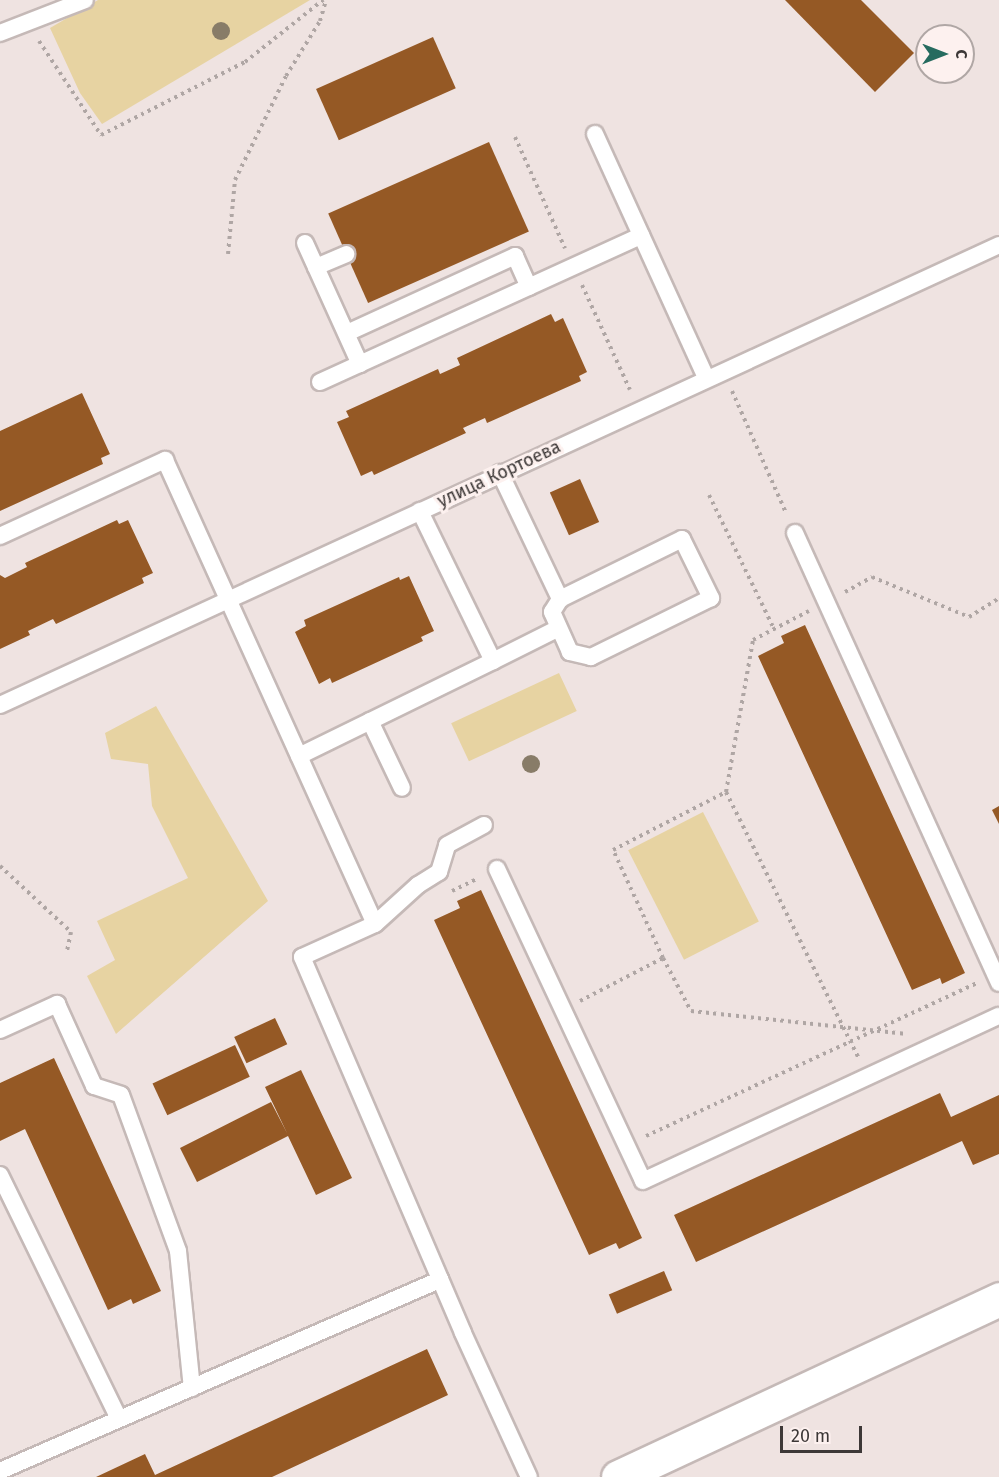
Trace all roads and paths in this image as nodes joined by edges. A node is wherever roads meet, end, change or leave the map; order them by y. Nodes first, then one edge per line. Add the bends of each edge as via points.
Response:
1 (85, 0) edge
2 (325, 0) edge
3 (28, 22) junction
4 (0, 33) edge
5 (595, 134) dead end
6 (641, 236) junction
7 (305, 243) dead end
8 (999, 245) edge
9 (228, 254) dead end
10 (346, 254) dead end
11 (316, 267) junction
12 (529, 287) junction
13 (346, 333) junction
14 (360, 364) junction
15 (723, 371) junction
16 (706, 378) junction
17 (320, 382) dead end
18 (500, 473) junction
19 (709, 495) dead end
20 (420, 511) junction
21 (795, 533) joint
22 (0, 536) edge
23 (999, 598) edge
24 (229, 599) junction
25 (560, 599) junction
26 (825, 602) junction
27 (557, 629) junction
28 (774, 629) junction
29 (493, 661) junction
30 (0, 705) edge
31 (370, 722) junction
32 (299, 756) junction
33 (402, 788) dead end
34 (726, 792) junction
35 (484, 825) dead end
36 (0, 866) edge
37 (497, 869) dead end
38 (375, 924) junction
39 (67, 951) dead end
40 (663, 958) junction
41 (997, 979) edge
42 (564, 1010) junction
43 (999, 1016) edge
44 (845, 1027) junction
45 (0, 1030) edge
46 (876, 1031) junction
47 (951, 1039) junction
48 (851, 1042) junction
49 (868, 1077) junction
50 (627, 1146) junction
51 (0, 1175) edge
52 (440, 1280) junction
53 (999, 1299) edge
54 (192, 1388) junction
55 (119, 1419) junction
56 (0, 1471) edge
57 (529, 1477) edge
58 (618, 1477) edge

1 - 3 lane
2 - 3 path via 244,62 101,135
2 - 9 path via 320,21 285,76 235,180
3 - 4 lane
5 - 6 lane
6 - 12 lane
6 - 16 lane
7 - 11 lane
8 - 15 lane, улица Кортоева
10 - 11 lane
11 - 13 lane
12 - 13 lane via 514,256
12 - 14 lane
13 - 14 lane
14 - 17 lane
15 - 16 lane, улица Кортоева
15 - 21 path
16 - 18 lane, улица Кортоева
18 - 20 lane, улица Кортоева
18 - 25 lane
19 - 28 path
20 - 24 lane, улица Кортоева
20 - 29 lane
21 - 26 lane
22 - 24 lane via 165,460
23 - 26 path via 969,617 872,577
24 - 30 lane, улица Кортоева
24 - 32 lane
25 - 27 lane via 552,612
25 - 27 lane via 682,539 711,598 591,657 570,652
26 - 28 path
26 - 41 lane
27 - 29 lane
28 - 34 path via 753,640
29 - 31 lane
31 - 32 lane
31 - 33 lane
32 - 38 lane
34 - 40 path via 613,850
34 - 44 path
35 - 38 lane via 447,845 439,872 418,885
36 - 39 path via 71,932
37 - 42 lane
38 - 52 lane via 302,957
40 - 42 path
40 - 44 path via 691,1011
41 - 46 path
42 - 50 lane
43 - 47 lane
44 - 46 path
44 - 48 path
45 - 54 lane via 57,1004 94,1086 121,1095 178,1251
46 - 47 path
46 - 48 path
47 - 49 lane
48 - 49 path
48 - 50 path
49 - 50 lane via 643,1181
51 - 55 lane
52 - 54 lane
52 - 57 lane
53 - 58 street
54 - 55 lane
55 - 56 lane

